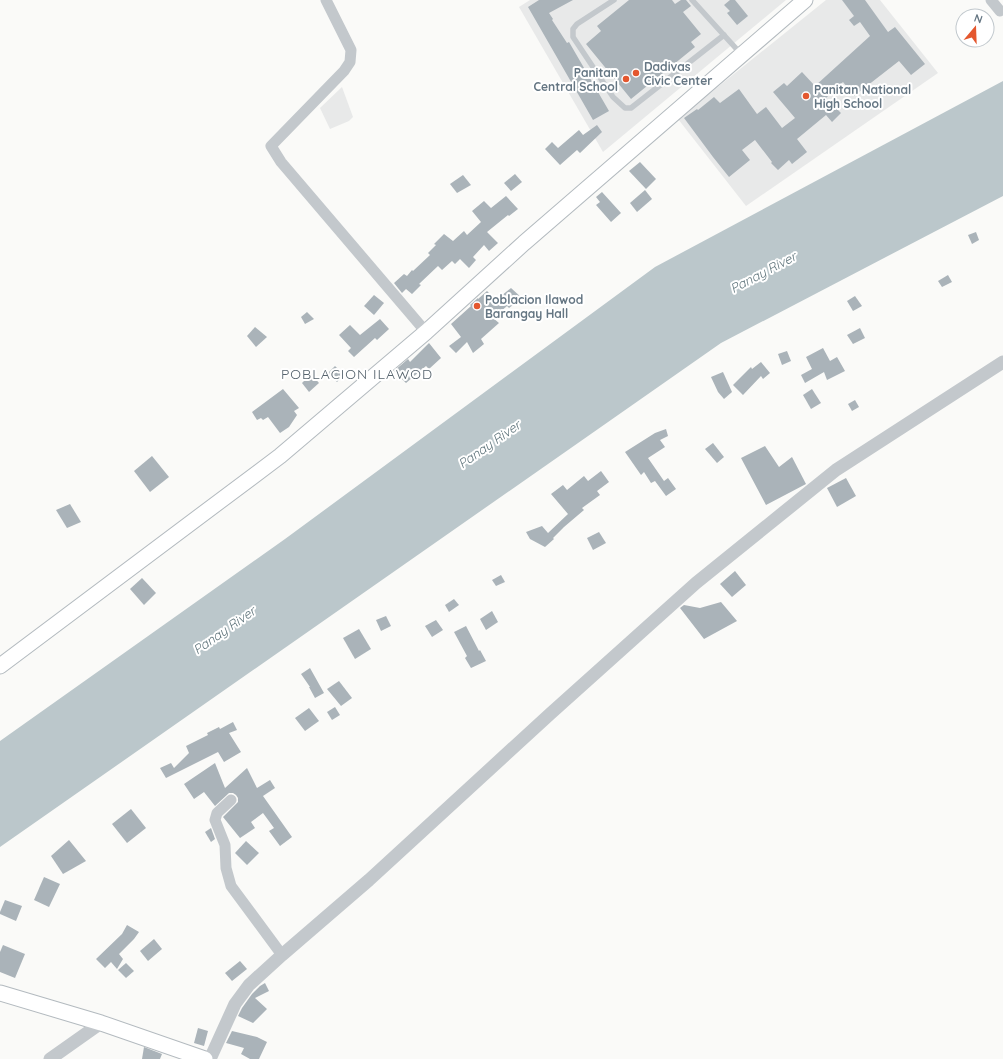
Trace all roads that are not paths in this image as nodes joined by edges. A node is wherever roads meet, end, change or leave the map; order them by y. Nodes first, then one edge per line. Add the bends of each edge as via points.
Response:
1 (326, 0) edge
2 (614, 0) edge
3 (692, 0) edge
4 (805, 0) edge
5 (991, 0) edge
6 (1000, 11) dead end
7 (724, 35) junction
8 (742, 55) junction
9 (426, 332) junction
10 (1003, 362) edge
11 (0, 666) edge
12 (231, 800) dead end
13 (282, 955) junction
14 (0, 993) edge
15 (101, 1023) junction
16 (50, 1059) edge
17 (205, 1059) edge
18 (210, 1059) edge

1 - 9 street via 351,50 350,62 271,146 281,162
2 - 7 lane via 577,24 573,37 613,97 625,108 631,108
3 - 7 lane
4 - 8 main road
5 - 6 street
7 - 8 lane
8 - 9 main road via 524,243
9 - 11 main road via 280,456
10 - 13 street via 836,470 696,583 369,880
12 - 13 street via 217,813 215,820 225,845 226,868 231,886
13 - 18 street via 249,985 235,1004
14 - 15 main road
15 - 16 street
15 - 17 main road

